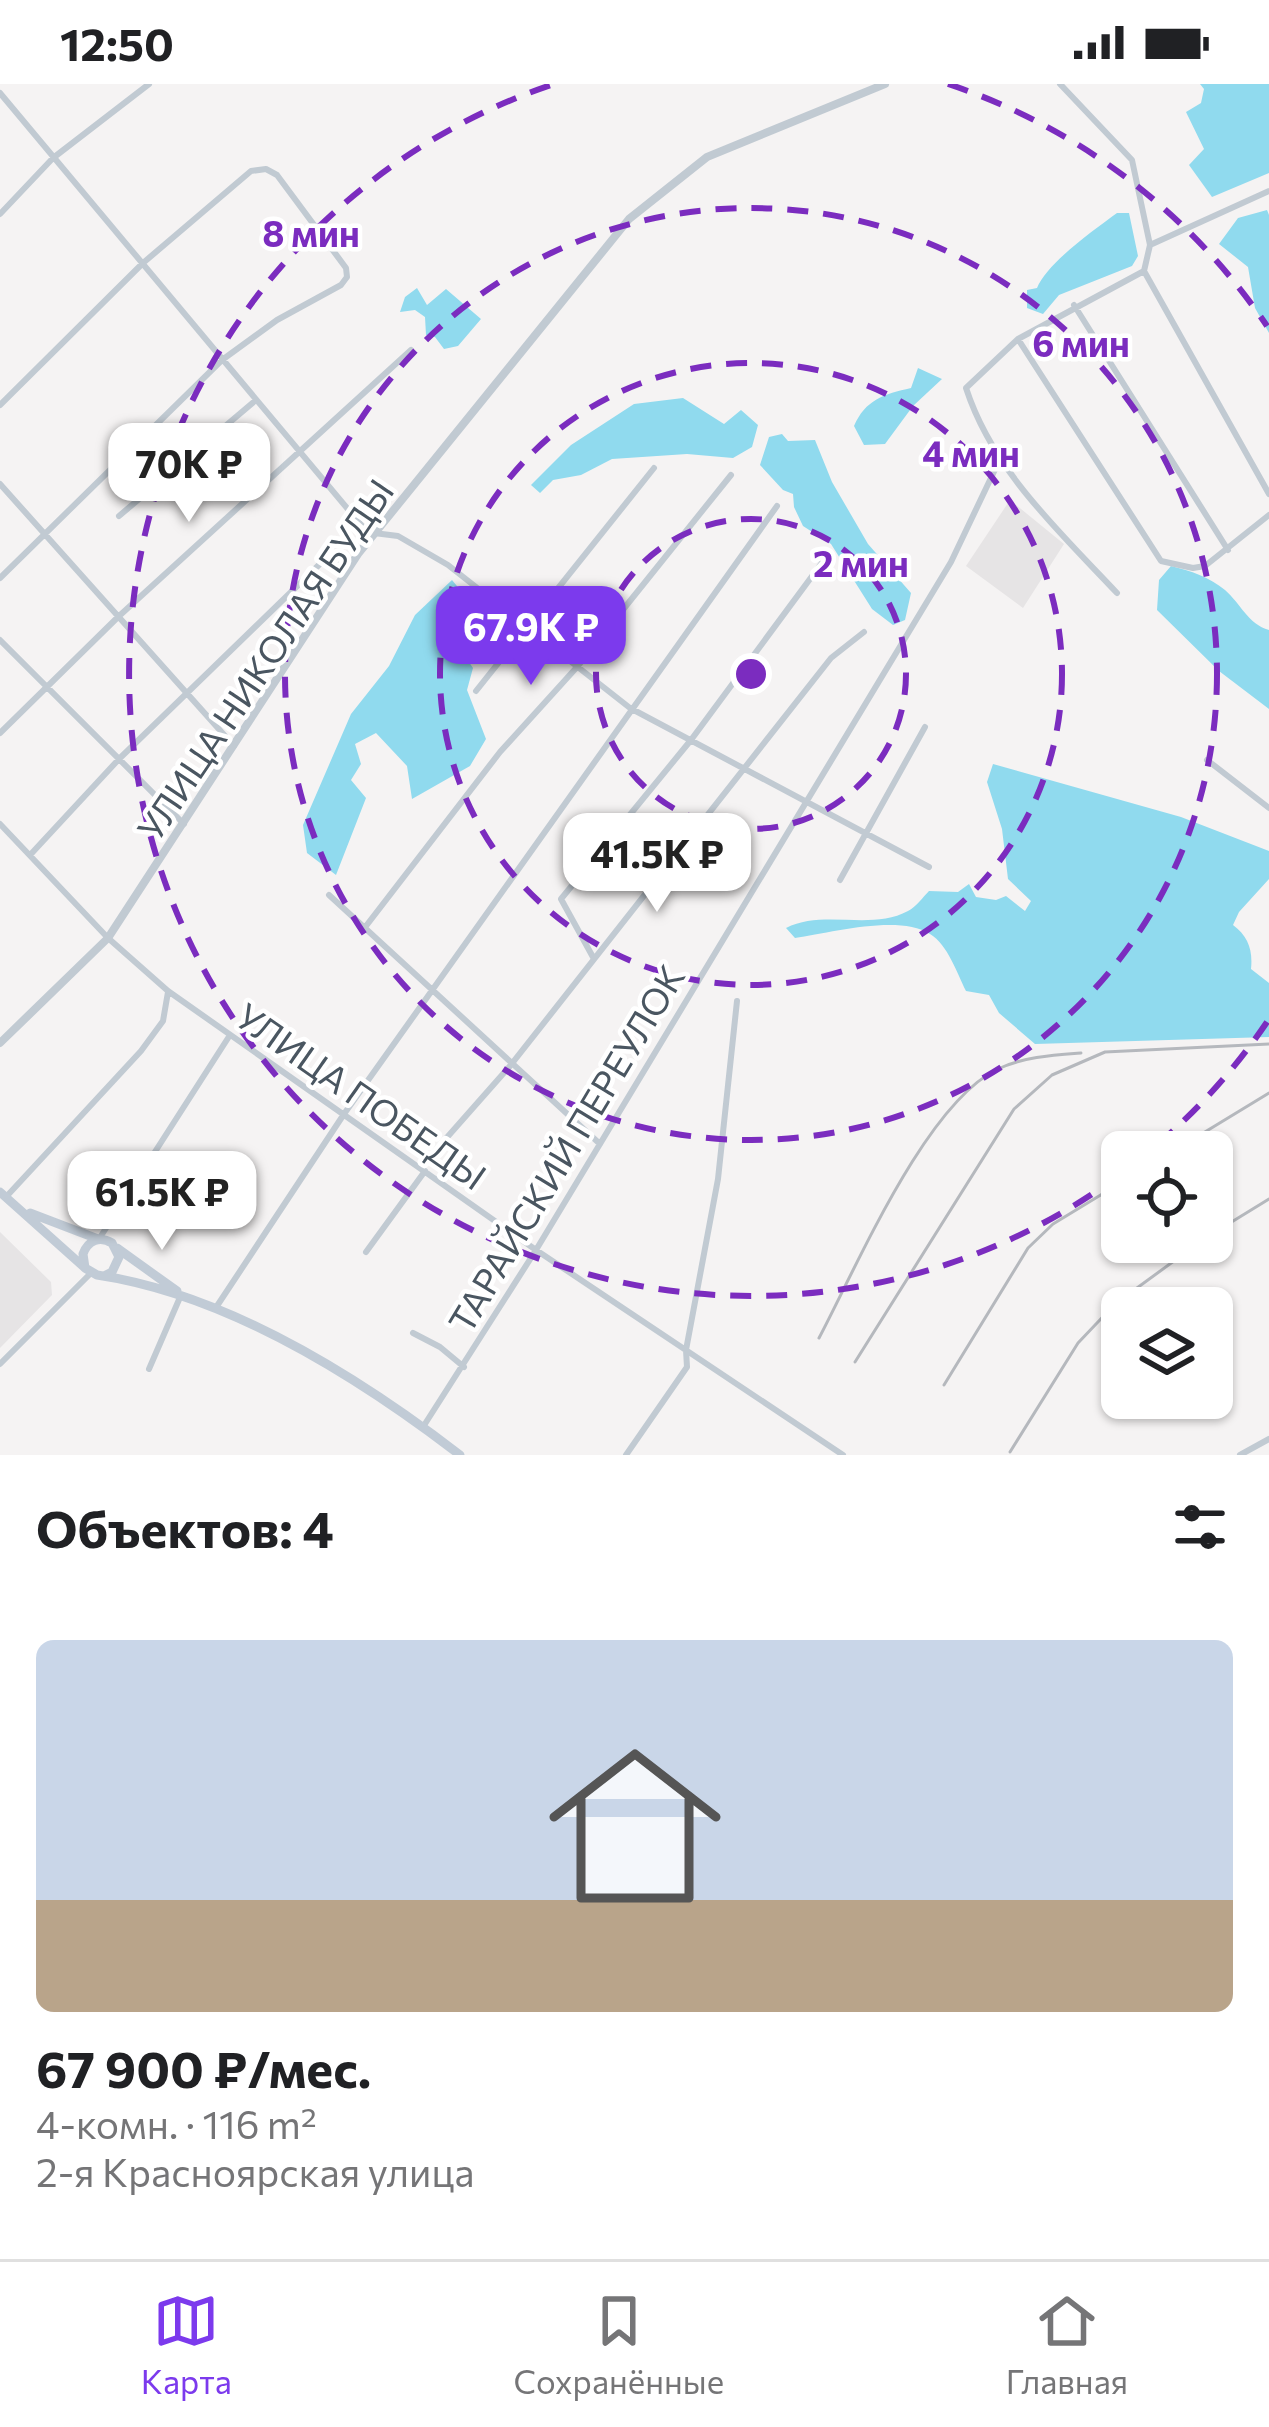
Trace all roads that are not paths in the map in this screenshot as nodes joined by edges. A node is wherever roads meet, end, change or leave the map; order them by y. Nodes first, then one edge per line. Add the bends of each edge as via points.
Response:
1 (149, 84) edge
2 (885, 84) edge
3 (1060, 84) edge
4 (0, 93) edge
5 (53, 158) junction
6 (1269, 191) edge
7 (0, 214) edge
8 (1150, 245) junction
9 (143, 263) junction
10 (1144, 271) junction
11 (1074, 305) junction
12 (1018, 339) junction
13 (411, 350) dead end
14 (222, 360) junction
15 (256, 400) junction
16 (0, 405) edge
17 (301, 453) junction
18 (1000, 459) junction
19 (654, 468) dead end
20 (730, 475) dead end
21 (0, 484) edge
22 (1269, 494) edge
23 (777, 506) dead end
24 (1269, 515) edge
25 (119, 516) dead end
26 (374, 533) junction
27 (44, 534) junction
28 (1228, 550) junction
29 (824, 560) dead end
30 (346, 572) junction
31 (0, 578) edge
32 (1118, 593) dead end
33 (118, 617) junction
34 (528, 626) junction
35 (864, 632) dead end
36 (0, 640) edge
37 (577, 667) junction
38 (47, 687) junction
39 (476, 691) dead end
40 (187, 695) junction
41 (630, 708) junction
42 (926, 727) dead end
43 (0, 733) edge
44 (691, 740) junction
45 (234, 746) junction
46 (119, 759) junction
47 (1207, 760) dead end
48 (747, 770) junction
49 (806, 802) junction
50 (1269, 808) edge
51 (0, 824) edge
52 (184, 824) junction
53 (865, 833) junction
54 (31, 854) junction
55 (929, 867) dead end
56 (840, 880) dead end
57 (329, 895) dead end
58 (366, 926) junction
59 (108, 938) junction
60 (594, 959) junction
61 (431, 990) junction
62 (168, 991) junction
63 (737, 1001) dead end
64 (230, 1035) junction
65 (0, 1043) edge
66 (510, 1066) junction
67 (344, 1114) junction
68 (600, 1144) junction
69 (422, 1169) junction
70 (3, 1195) edge
71 (100, 1239) junction
72 (117, 1248) junction
73 (536, 1250) junction
74 (366, 1252) dead end
75 (88, 1270) junction
76 (104, 1276) junction
77 (182, 1294) junction
78 (214, 1309) junction
79 (413, 1333) dead end
80 (686, 1350) junction
81 (0, 1364) edge
82 (464, 1367) junction
83 (149, 1369) dead end
84 (423, 1427) junction
85 (1269, 1438) edge
86 (460, 1455) edge
87 (626, 1455) edge
88 (843, 1455) edge
89 (1240, 1455) edge

1 - 5 street
2 - 26 street, УЛИЦА НИКОЛАЯ БУДЫ via 706,157 660,190
3 - 8 street via 1132,160
4 - 5 street
5 - 7 street
5 - 9 street
6 - 8 street
8 - 10 street
9 - 14 street
9 - 14 street via 244,176 266,169 277,175 347,277
9 - 16 street
10 - 11 street
10 - 22 street
11 - 12 street
11 - 28 street
12 - 18 street via 966,388
12 - 28 street via 1161,561 1199,567
13 - 17 street
14 - 15 street
14 - 27 street
15 - 17 street
15 - 25 street
17 - 26 street
17 - 33 street
18 - 32 street
18 - 49 street, ТАРАЙСКИЙ ПЕРЕУЛОК via 951,562
19 - 34 street
20 - 37 street
21 - 27 street
23 - 41 street
24 - 28 street
26 - 30 street, УЛИЦА НИКОЛАЯ БУДЫ
26 - 34 street via 398,536 448,566
27 - 31 street
27 - 33 street
29 - 44 street
30 - 40 street via 324,560
30 - 45 street, УЛИЦА НИКОЛАЯ БУДЫ
33 - 38 street
33 - 40 street
34 - 37 street
34 - 39 street
35 - 48 street via 831,658
36 - 38 street
37 - 41 street
37 - 58 street via 500,752
38 - 43 street
38 - 46 street
40 - 45 street
40 - 46 street
41 - 44 street
41 - 61 street
42 - 53 street
44 - 48 street
44 - 60 street via 561,899
45 - 52 street, УЛИЦА НИКОЛАЯ БУДЫ
46 - 52 street
46 - 54 street
47 - 50 street
48 - 49 street
48 - 60 street
49 - 53 street
49 - 68 street, ТАРАЙСКИЙ ПЕРЕУЛОК
51 - 54 street, УЛИЦА ПОБЕДЫ
52 - 59 street, УЛИЦА НИКОЛАЯ БУДЫ
53 - 55 street
53 - 56 street
54 - 59 street, УЛИЦА ПОБЕДЫ
57 - 58 street
58 - 61 street
59 - 62 street, УЛИЦА ПОБЕДЫ
59 - 65 street, УЛИЦА НИКОЛАЯ БУДЫ
60 - 66 street
61 - 66 street
61 - 67 street
62 - 64 street, УЛИЦА ПОБЕДЫ
62 - 70 street via 163,1021 141,1052
63 - 80 street via 718,1179
64 - 67 street, УЛИЦА ПОБЕДЫ
64 - 71 street
66 - 68 street
66 - 69 street
67 - 69 street, УЛИЦА ПОБЕДЫ
67 - 78 street
68 - 73 street, ТАРАЙСКИЙ ПЕРЕУЛОК
69 - 73 street, УЛИЦА ПОБЕДЫ
69 - 74 street
70 - 71 main road
70 - 75 main road
71 - 72 main road
71 - 75 main road via 86,1248
72 - 76 main road via 118,1265
72 - 77 main road
73 - 80 street, УЛИЦА ПОБЕДЫ
73 - 82 street, ТАРАЙСКИЙ ПЕРЕУЛОК
75 - 76 main road
75 - 81 street
76 - 77 main road
77 - 78 main road
77 - 83 street
78 - 84 main road via 329,1367
79 - 82 street
80 - 87 street via 684,1374
80 - 88 street, УЛИЦА ПОБЕДЫ
82 - 84 street, ТАРАЙСКИЙ ПЕРЕУЛОК
84 - 86 main road
85 - 89 street

